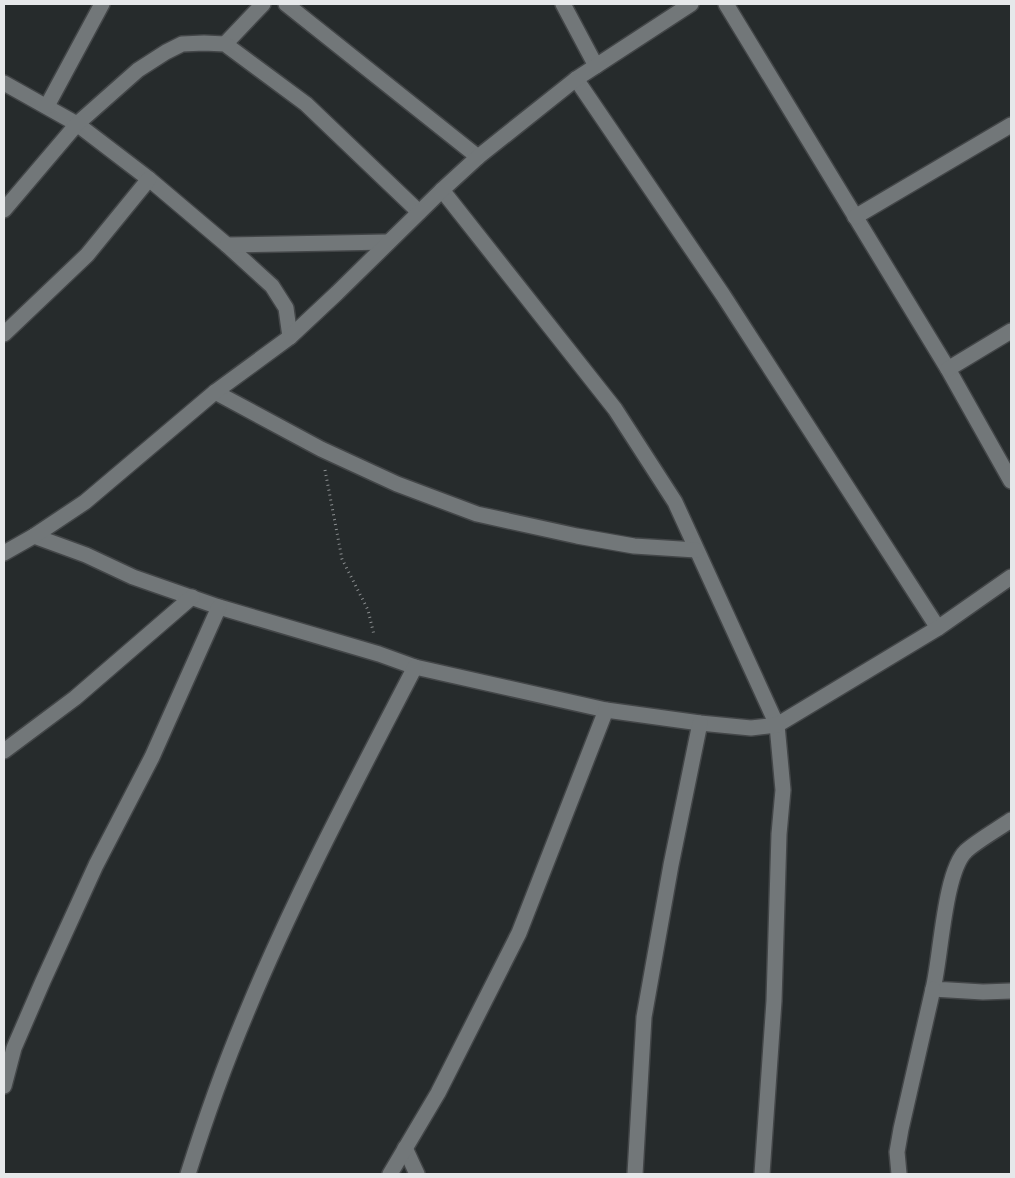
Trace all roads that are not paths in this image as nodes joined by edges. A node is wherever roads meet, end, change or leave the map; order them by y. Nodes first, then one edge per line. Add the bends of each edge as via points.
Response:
1 (102, 4) edge
2 (263, 4) edge
3 (286, 4) edge
4 (563, 4) edge
5 (691, 4) edge
6 (726, 4) edge
7 (225, 44) junction
8 (596, 66) junction
9 (576, 79) junction
10 (4, 83) edge
11 (47, 106) junction
12 (77, 124) junction
13 (1011, 125) edge
14 (478, 157) junction
15 (149, 179) junction
16 (442, 190) junction
17 (4, 210) edge
18 (419, 212) junction
19 (855, 217) junction
20 (388, 242) junction
21 (227, 245) junction
22 (1011, 332) edge
23 (4, 334) edge
24 (290, 337) junction
25 (948, 369) junction
26 (216, 392) junction
27 (1011, 480) edge
28 (34, 536) junction
29 (696, 550) junction
30 (4, 552) edge
31 (1011, 577) edge
32 (192, 597) junction
33 (219, 607) junction
34 (938, 628) junction
35 (416, 667) junction
36 (606, 710) junction
37 (700, 723) junction
38 (777, 725) junction
39 (4, 751) edge
40 (1011, 820) edge
41 (933, 989) junction
42 (1011, 991) edge
43 (4, 1086) edge
44 (405, 1148) junction
45 (188, 1174) edge
46 (390, 1174) edge
47 (417, 1174) edge
48 (635, 1174) edge
49 (762, 1174) edge
50 (899, 1174) edge

1 - 11 street
2 - 7 street
3 - 14 street
4 - 8 street
5 - 8 street
6 - 19 street
7 - 12 street via 182,44 166,52 138,70
7 - 18 street via 306,104
8 - 9 street
9 - 14 street
9 - 34 street via 723,295
10 - 11 street
11 - 12 street
12 - 15 street
12 - 17 street
13 - 19 street
14 - 16 street
15 - 21 street
15 - 23 street via 87,254
16 - 18 street
16 - 29 street via 615,409 675,502
18 - 20 street
19 - 25 street
20 - 21 street
20 - 24 street
21 - 24 street via 272,286 286,308
22 - 25 street
24 - 26 street
25 - 27 street
26 - 28 street via 85,502
26 - 29 street via 320,449 397,484 477,514 634,546
28 - 30 street
28 - 32 street
29 - 38 street
31 - 34 street
32 - 33 street
32 - 39 street via 75,698
33 - 35 street
33 - 43 street via 152,758 96,865 56,954 14,1048
34 - 38 street
35 - 36 street
35 - 45 street via 310,873 246,1014
36 - 37 street
36 - 44 street via 520,933 438,1093
37 - 38 street via 751,728
37 - 48 street via 644,1016
38 - 49 street via 783,790 774,1001
40 - 41 street via 966,852 955,870 940,936
41 - 42 street
41 - 50 street via 901,1129 897,1152
44 - 46 street
44 - 47 street

